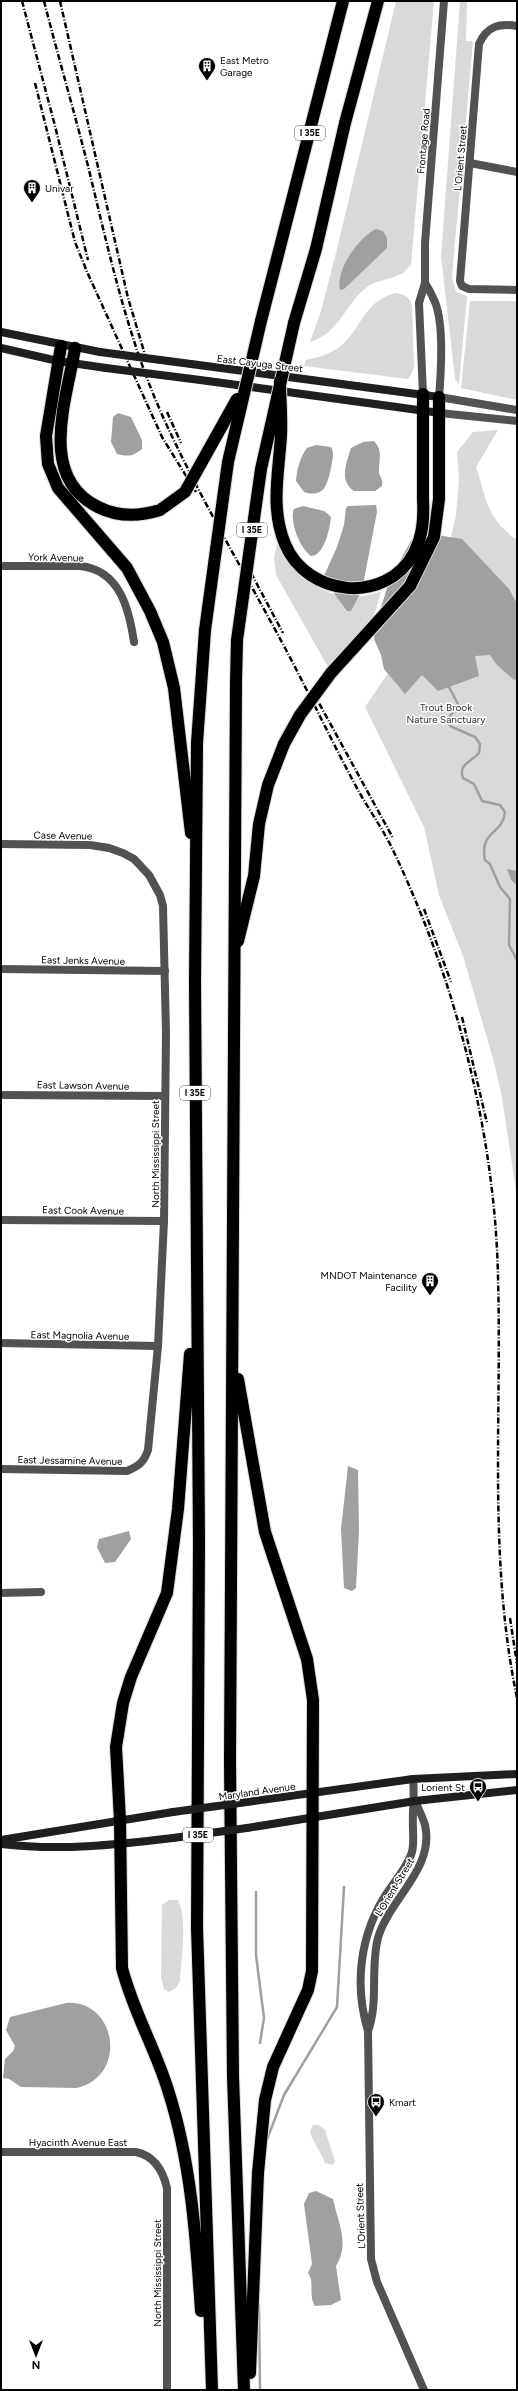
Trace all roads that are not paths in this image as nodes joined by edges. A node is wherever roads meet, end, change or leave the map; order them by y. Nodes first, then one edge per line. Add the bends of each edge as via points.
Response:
1 (344, 1) edge
2 (378, 1) edge
3 (444, 1) edge
4 (517, 26) edge
5 (470, 164) junction
6 (517, 172) edge
7 (425, 282) junction
8 (517, 290) edge
9 (1, 332) edge
10 (61, 346) junction
11 (1, 348) edge
12 (75, 348) junction
13 (58, 361) junction
14 (73, 363) junction
15 (247, 380) junction
16 (280, 381) junction
17 (422, 394) junction
18 (439, 398) junction
19 (517, 410) edge
20 (422, 411) junction
21 (440, 413) junction
22 (517, 421) edge
23 (1, 566) edge
24 (134, 642) dead end
25 (1, 844) edge
26 (123, 853) joint
27 (197, 890) junction
28 (234, 960) junction
29 (1, 969) edge
30 (165, 971) junction
31 (1, 1094) edge
32 (165, 1096) junction
33 (1, 1220) edge
34 (164, 1221) junction
35 (197, 1280) junction
36 (232, 1336) junction
37 (1, 1343) edge
38 (158, 1346) junction
39 (137, 1467) joint
40 (1, 1469) edge
41 (41, 1592) dead end
42 (1, 1593) edge
43 (517, 1774) edge
44 (413, 1780) junction
45 (517, 1790) edge
46 (312, 1793) junction
47 (415, 1801) junction
48 (313, 1818) junction
49 (120, 1820) junction
50 (1, 1840) edge
51 (1, 1844) edge
52 (120, 1845) junction
53 (368, 2030) junction
54 (1, 2152) edge
55 (153, 2159) joint
56 (167, 2390) edge
57 (211, 2390) edge
58 (245, 2390) edge
59 (424, 2390) edge

1 - 15 highway, I 35E, bridge
2 - 16 highway, I 35E, bridge
3 - 7 street, Frontage Road via 425,244
4 - 5 street, L'Orient Street via 500,24 486,32 478,49
5 - 6 street
5 - 8 street, L'Orient Street via 460,277 462,286 473,290
7 - 17 street, Frontage Road via 419,303
7 - 18 street, Frontage Road via 436,303 441,369
9 - 10 main road, East Cayuga Street
10 - 12 main road, East Cayuga Street
10 - 13 highway
11 - 13 main road
12 - 14 highway
12 - 17 main road, East Cayuga Street, bridge
13 - 14 main road
13 - 27 highway via 46,436 48,464 58,488 126,568 150,611 163,642 174,688
14 - 15 highway, bridge via 59,442 61,461 68,479 86,500 102,509 134,516 160,510 185,492
14 - 20 main road, bridge
15 - 27 highway, I 35E, bridge via 228,462 205,630 197,743
16 - 20 highway, bridge via 281,435 276,490 277,511 285,544 306,573 337,587 356,589 387,580 404,566 417,547 424,521
16 - 28 highway, I 35E, bridge via 254,508 237,640
17 - 18 main road, East Cayuga Street
17 - 20 highway
18 - 19 street, East Cayuga Street
18 - 21 highway
20 - 21 main road
21 - 22 street
21 - 28 highway, bridge via 439,499 434,537 410,586 331,673 300,715 284,744 268,785 259,824 254,876
23 - 24 street, York Avenue via 80,566 93,567 102,572 119,590 130,615
25 - 26 street, Case Avenue via 90,845
26 - 30 street, North Mississippi Street via 142,866 160,895 164,917
27 - 35 highway, I 35E
28 - 36 highway, I 35E
29 - 30 street, East Jenks Avenue
30 - 32 street, North Mississippi Street
31 - 32 street, East Lawson Avenue
32 - 34 street, North Mississippi Street
33 - 34 street, East Cook Avenue
34 - 38 street, North Mississippi Street
35 - 49 highway via 183,1463 167,1593 131,1677 119,1725 116,1748
35 - 57 highway, I 35E via 197,1928
36 - 46 highway via 243,1416 265,1532 311,1679
36 - 58 highway, I 35E via 232,1989
37 - 38 street, East Magnolia Avenue
38 - 39 street, North Mississippi Street via 148,1450 144,1460
39 - 40 street, East Jessamine Avenue via 127,1471
41 - 42 street
43 - 44 main road, Maryland Avenue
44 - 46 main road, Maryland Avenue
44 - 47 street, L'Orient Street
45 - 47 main road
46 - 48 highway
46 - 49 main road, Maryland Avenue, bridge
47 - 48 main road
47 - 53 street, L'Orient Street via 412,1851 374,1915 366,1936 362,1956 364,2016
47 - 53 street, L'Orient Street via 425,1825 424,1852 411,1880 384,1921 378,1938 374,1974 374,2015
48 - 52 main road, bridge
48 - 58 highway via 312,1971 308,1990 273,2067 265,2100 258,2173 251,2364
49 - 50 main road, Maryland Avenue
49 - 52 highway
51 - 52 main road via 33,1848
52 - 57 highway via 122,1968 135,2008 168,2088 184,2150 190,2191 205,2367
53 - 59 street, L'Orient Street via 371,2259 377,2282
54 - 55 street, Hyacinth Avenue East via 136,2152
55 - 56 street, North Mississippi Street via 164,2176 167,2188

